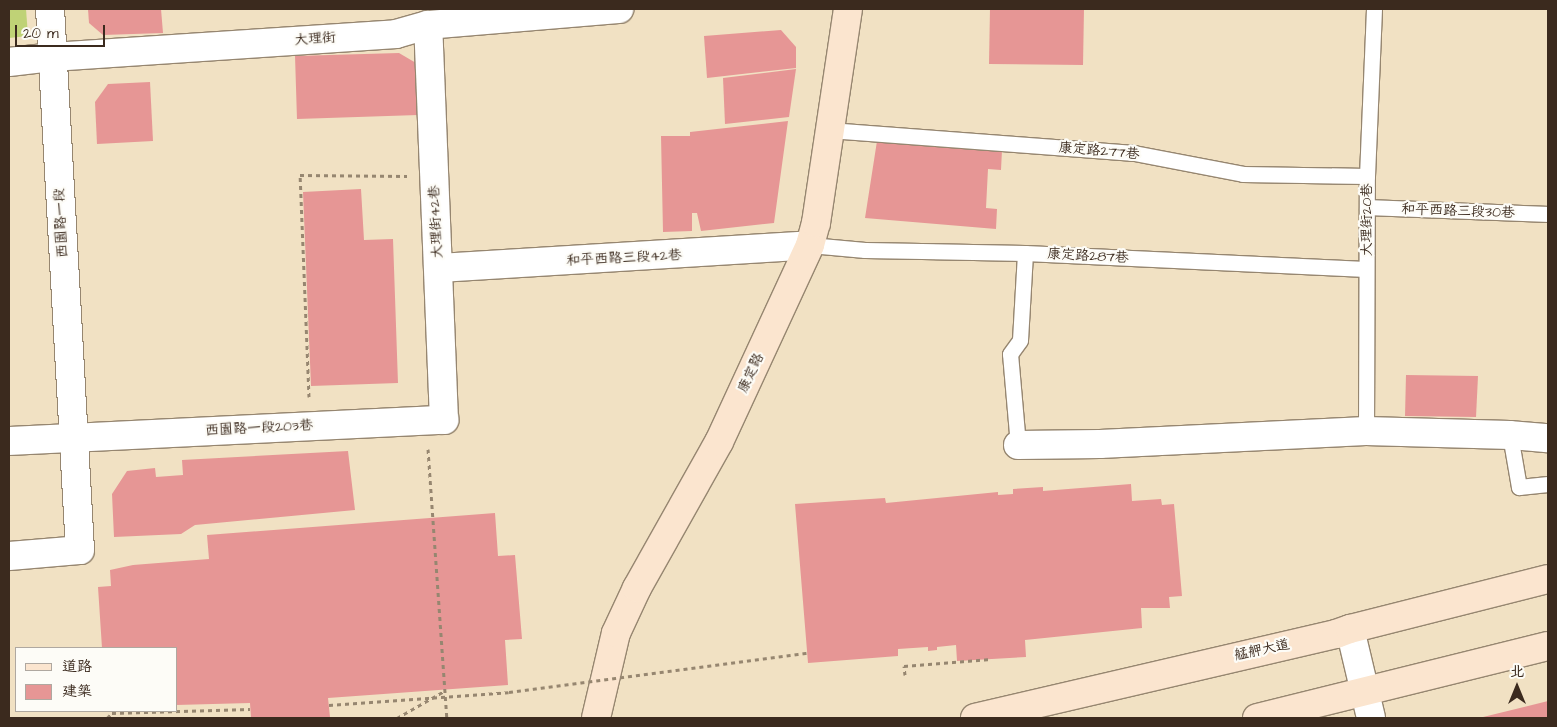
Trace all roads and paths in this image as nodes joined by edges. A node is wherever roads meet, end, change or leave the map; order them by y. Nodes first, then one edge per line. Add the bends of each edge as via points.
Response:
1 (50, 9) edge
2 (619, 9) edge
3 (848, 9) edge
4 (1374, 9) edge
5 (428, 25) junction
6 (52, 57) junction
7 (9, 62) edge
8 (829, 130) junction
9 (379, 176) dead end
10 (1367, 176) junction
11 (1367, 208) junction
12 (1548, 214) edge
13 (810, 245) junction
14 (1025, 253) junction
15 (438, 268) junction
16 (1366, 269) junction
17 (435, 420) junction
18 (310, 425) junction
19 (1366, 431) junction
20 (1510, 435) junction
21 (73, 438) junction
22 (1548, 438) edge
23 (9, 441) edge
24 (1018, 445) joint
25 (1548, 484) edge
26 (9, 556) edge
27 (1548, 579) edge
28 (1350, 628) junction
29 (1548, 646) edge
30 (807, 653) dead end
31 (991, 659) dead end
32 (905, 675) dead end
33 (446, 690) junction
34 (1365, 690) junction
35 (329, 705) dead end
36 (250, 709) dead end
37 (178, 711) edge
38 (146, 712) edge
39 (107, 718) edge
40 (397, 718) edge
41 (447, 718) edge
42 (596, 718) edge
43 (975, 718) edge
44 (1257, 718) edge
45 (1372, 718) edge

1 - 6 street, 西園路一段
2 - 5 street, 大理街 via 468,16
3 - 8 main road, 康定路
4 - 10 lane, 大理街20巷
5 - 6 street, 大理街 via 396,34
5 - 15 street, 大理街42巷
6 - 7 street, 大理街
6 - 21 street, 西園路一段
8 - 10 lane, 康定路277巷 via 1134,153 1242,174
8 - 13 main road, 康定路
9 - 18 path via 300,175
10 - 11 lane, 大理街20巷
11 - 12 lane, 和平西路三段30巷
11 - 16 lane, 大理街20巷
13 - 14 lane, 康定路287巷 via 865,250
13 - 15 street, 和平西路三段42巷
13 - 42 main road, 康定路 via 719,442 637,588 616,633
14 - 16 lane, 康定路287巷
14 - 24 lane via 1020,340 1010,354
15 - 17 street, 大理街42巷
16 - 19 lane, 大理街20巷
17 - 18 street, 西園路一段203巷
17 - 33 path
18 - 21 street, 西園路一段203巷
19 - 20 street
19 - 24 street
20 - 22 street
20 - 25 lane via 1518,486
21 - 23 street, 西園路一段203巷
21 - 26 street, 西園路一段 via 80,550
27 - 28 main road, 艋舺大道
28 - 34 street
28 - 43 main road, 艋舺大道 via 1336,634
29 - 34 main road
30 - 35 path, bridge via 509,692
31 - 32 path via 904,666
33 - 40 path
33 - 41 path
34 - 44 main road
34 - 45 street
36 - 37 path
38 - 39 path via 112,713

